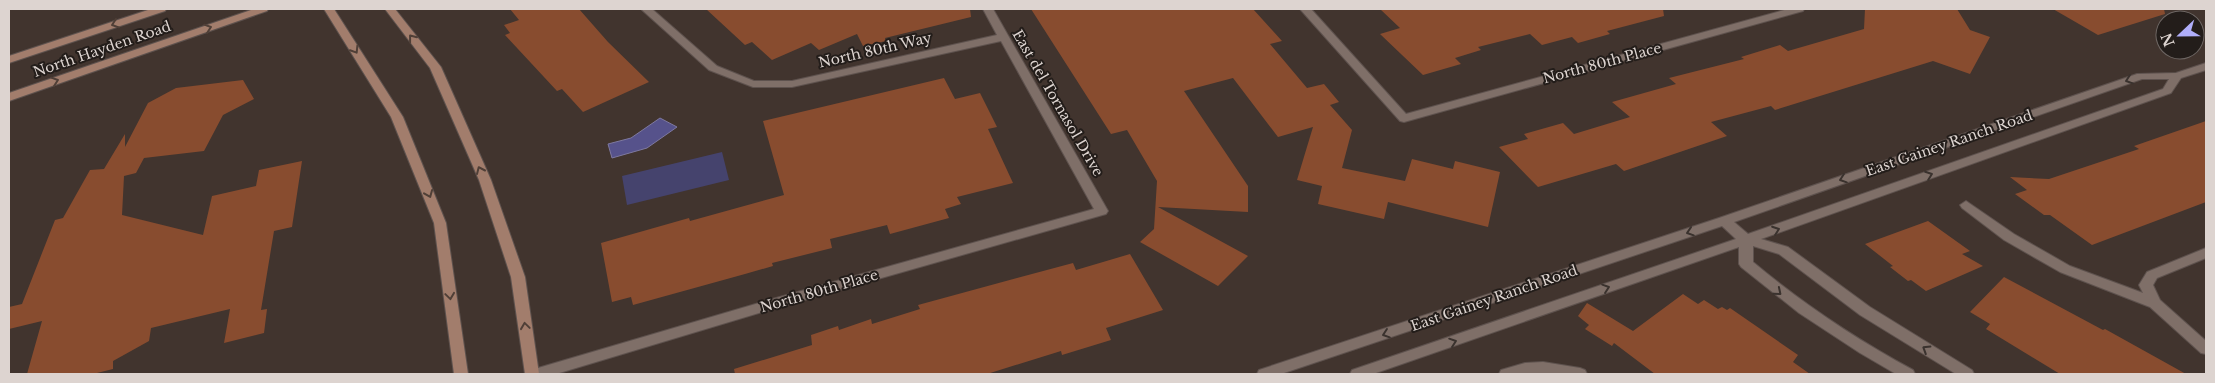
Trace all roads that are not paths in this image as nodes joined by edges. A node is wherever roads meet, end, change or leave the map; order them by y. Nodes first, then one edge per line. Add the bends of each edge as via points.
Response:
1 (161, 9) edge
2 (263, 9) edge
3 (329, 9) edge
4 (390, 9) edge
5 (646, 9) edge
6 (988, 9) edge
7 (1306, 9) edge
8 (1799, 9) edge
9 (1003, 36) junction
10 (9, 60) edge
11 (2206, 66) edge
12 (2177, 76) junction
13 (9, 97) edge
14 (1966, 205) dead end
15 (1102, 211) joint
16 (1724, 221) junction
17 (1746, 240) junction
18 (2206, 254) edge
19 (2156, 303) junction
20 (2206, 349) edge
21 (461, 374) edge
22 (532, 374) edge
23 (538, 374) edge
24 (1264, 374) edge
25 (1357, 374) edge
26 (1506, 374) edge
27 (1580, 374) edge
28 (1908, 374) edge
29 (1967, 374) edge

1 -> 10 main road, North Hayden Road
13 -> 2 main road, North Hayden Road
3 -> 21 main road via 397,116 440,223
22 -> 4 main road via 518,277 485,180 435,67
5 - 9 street, North 80th Way via 713,68 753,84 792,84
6 - 9 street, East del Tornasol Drive
7 - 8 street, North 80th Place via 1404,118
9 - 15 street, East del Tornasol Drive
11 - 12 street, East Gainey Ranch Road
12 -> 16 street, East Gainey Ranch Road via 2141,76
17 -> 12 street, East Gainey Ranch Road via 2167,91
14 - 19 street via 2009,237 2065,269
15 - 23 street, North 80th Place
16 - 17 street
16 -> 24 street, East Gainey Ranch Road
25 -> 17 street, East Gainey Ranch Road
17 -> 28 street via 1746,264 1786,298 1842,336
29 -> 17 street via 1865,311 1783,250
18 - 19 street via 2152,275 2146,285
19 - 20 street
26 - 27 street via 1530,367 1557,367

